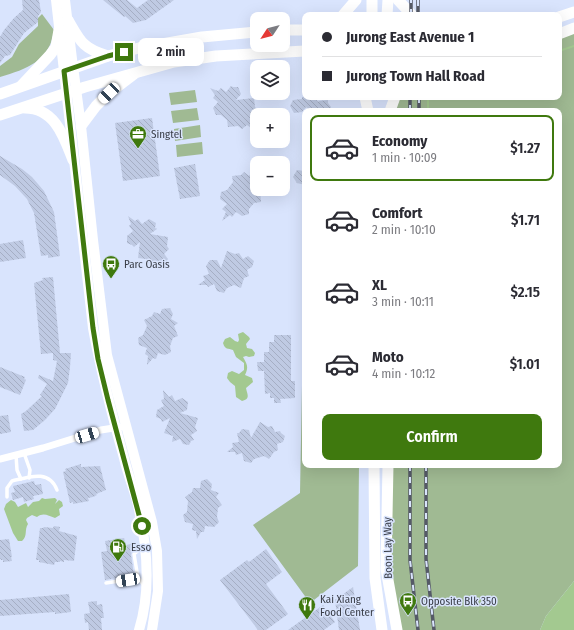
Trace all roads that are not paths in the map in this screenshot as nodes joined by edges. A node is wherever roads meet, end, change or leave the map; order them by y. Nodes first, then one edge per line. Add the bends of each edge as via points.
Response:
1 (56, 0) edge
2 (65, 0) edge
3 (356, 0) edge
4 (372, 0) edge
5 (388, 0) edge
6 (398, 0) edge
7 (346, 12) edge
8 (372, 12) edge
9 (387, 12) edge
10 (409, 12) edge
11 (574, 12) edge
12 (562, 16) edge
13 (68, 20) junction
14 (574, 28) edge
15 (59, 30) junction
16 (290, 30) edge
17 (302, 30) edge
18 (250, 33) edge
19 (562, 33) edge
20 (302, 50) edge
21 (108, 56) junction
22 (69, 70) junction
23 (138, 72) junction
24 (19, 88) junction
25 (72, 91) junction
26 (0, 94) edge
27 (21, 108) junction
28 (0, 115) edge
29 (81, 126) junction
30 (73, 160) junction
31 (86, 265) junction
32 (96, 265) junction
33 (120, 424) junction
34 (24, 453) junction
35 (16, 455) junction
36 (0, 459) edge
37 (374, 468) edge
38 (388, 468) edge
39 (29, 478) junction
40 (20, 479) junction
41 (57, 490) dead end
42 (7, 497) dead end
43 (145, 546) junction
44 (138, 578) junction
45 (106, 583) dead end
46 (147, 590) junction
47 (139, 630) edge
48 (152, 630) edge
49 (382, 630) edge
50 (397, 630) edge

1 - 15 street
2 - 13 street
3 - 7 main road
4 - 8 main road
5 - 9 main road
6 - 10 main road
11 - 12 main road
13 - 21 main road via 83,44 97,53
13 - 22 street
14 - 19 main road
15 - 22 street
15 - 24 main road via 56,47
16 - 17 main road
18 - 21 main road via 202,37
20 - 23 main road via 204,58 174,62
21 - 22 main road
22 - 24 main road
22 - 25 street
23 - 25 main road
23 - 29 main road via 109,93
24 - 26 main road
25 - 27 main road
25 - 29 street
25 - 30 street
27 - 28 main road
27 - 30 main road via 34,108 52,120 64,138
29 - 32 street
30 - 31 street
31 - 32 lane
31 - 33 street via 98,359
32 - 33 street via 107,355
33 - 34 street
33 - 43 street
33 - 48 street via 152,522 157,551 158,591
34 - 35 street
34 - 39 lane via 29,466
35 - 36 street
35 - 40 lane
37 - 49 main road, Boon Lay Way via 375,578
38 - 50 main road, Boon Lay Way via 386,569
39 - 40 lane
39 - 41 lane via 39,476 50,479
40 - 42 lane via 10,483
43 - 44 lane via 134,554
43 - 46 street
44 - 45 lane
44 - 46 lane
46 - 47 street

